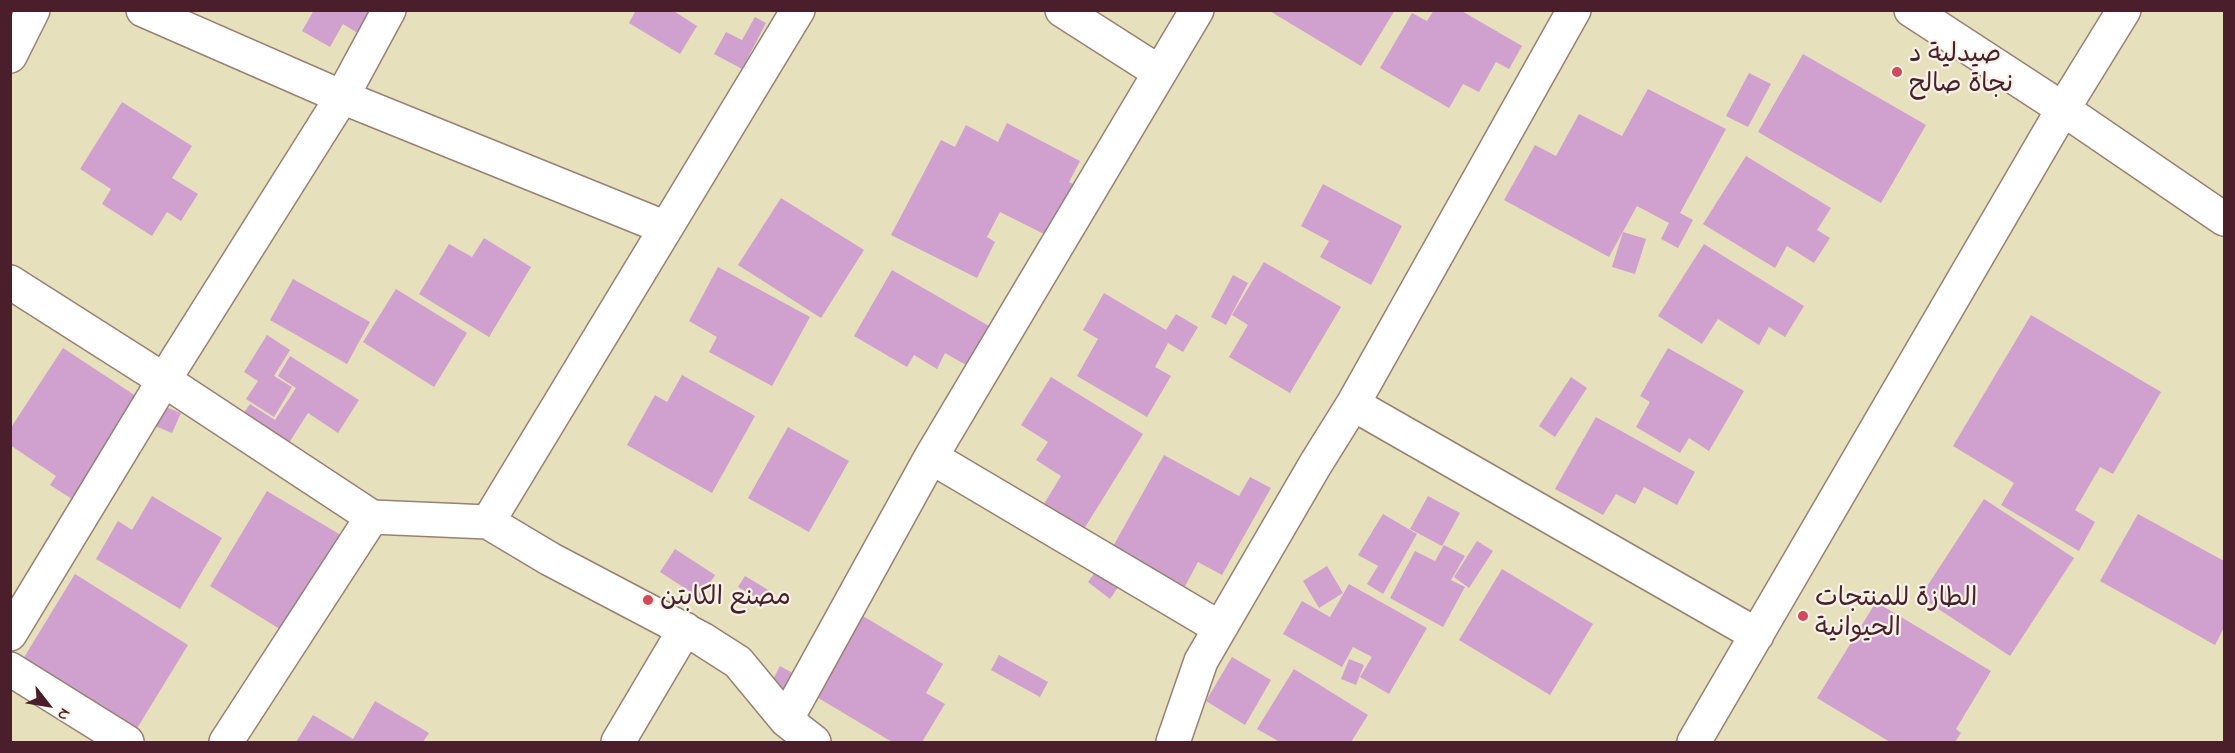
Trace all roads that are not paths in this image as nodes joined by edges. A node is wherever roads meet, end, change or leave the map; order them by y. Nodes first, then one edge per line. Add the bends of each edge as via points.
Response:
1 (33, 10) edge
2 (143, 10) edge
3 (389, 10) edge
4 (798, 10) edge
5 (1062, 10) edge
6 (1197, 10) edge
7 (1574, 10) edge
8 (1911, 10) edge
9 (2124, 10) edge
10 (10, 56) edge
11 (1159, 72) junction
12 (342, 97) junction
13 (2063, 110) junction
14 (2224, 219) edge
15 (666, 228) junction
16 (10, 282) edge
17 (164, 380) junction
18 (1353, 404) junction
19 (931, 458) junction
20 (372, 517) junction
21 (488, 522) junction
22 (1220, 628) junction
23 (685, 629) junction
24 (10, 634) edge
25 (1757, 635) junction
26 (10, 669) edge
27 (786, 720) junction
28 (127, 742) edge
29 (226, 742) edge
30 (618, 742) edge
31 (814, 742) edge
32 (1173, 742) edge
33 (1694, 742) edge

1 - 10 street
2 - 12 street
3 - 12 street
4 - 15 street
5 - 11 street
6 - 11 street
7 - 18 street
8 - 13 street
9 - 13 street
11 - 19 street
12 - 15 street
12 - 17 street
13 - 14 street
13 - 25 street
15 - 21 street
16 - 17 street
17 - 20 street
17 - 24 street
18 - 22 street
18 - 25 street
19 - 22 street
19 - 27 street
20 - 21 street
20 - 29 street
21 - 23 street
22 - 32 street via 1201,662
23 - 27 street via 738,663
23 - 30 street
25 - 33 street
26 - 28 street
27 - 31 street

